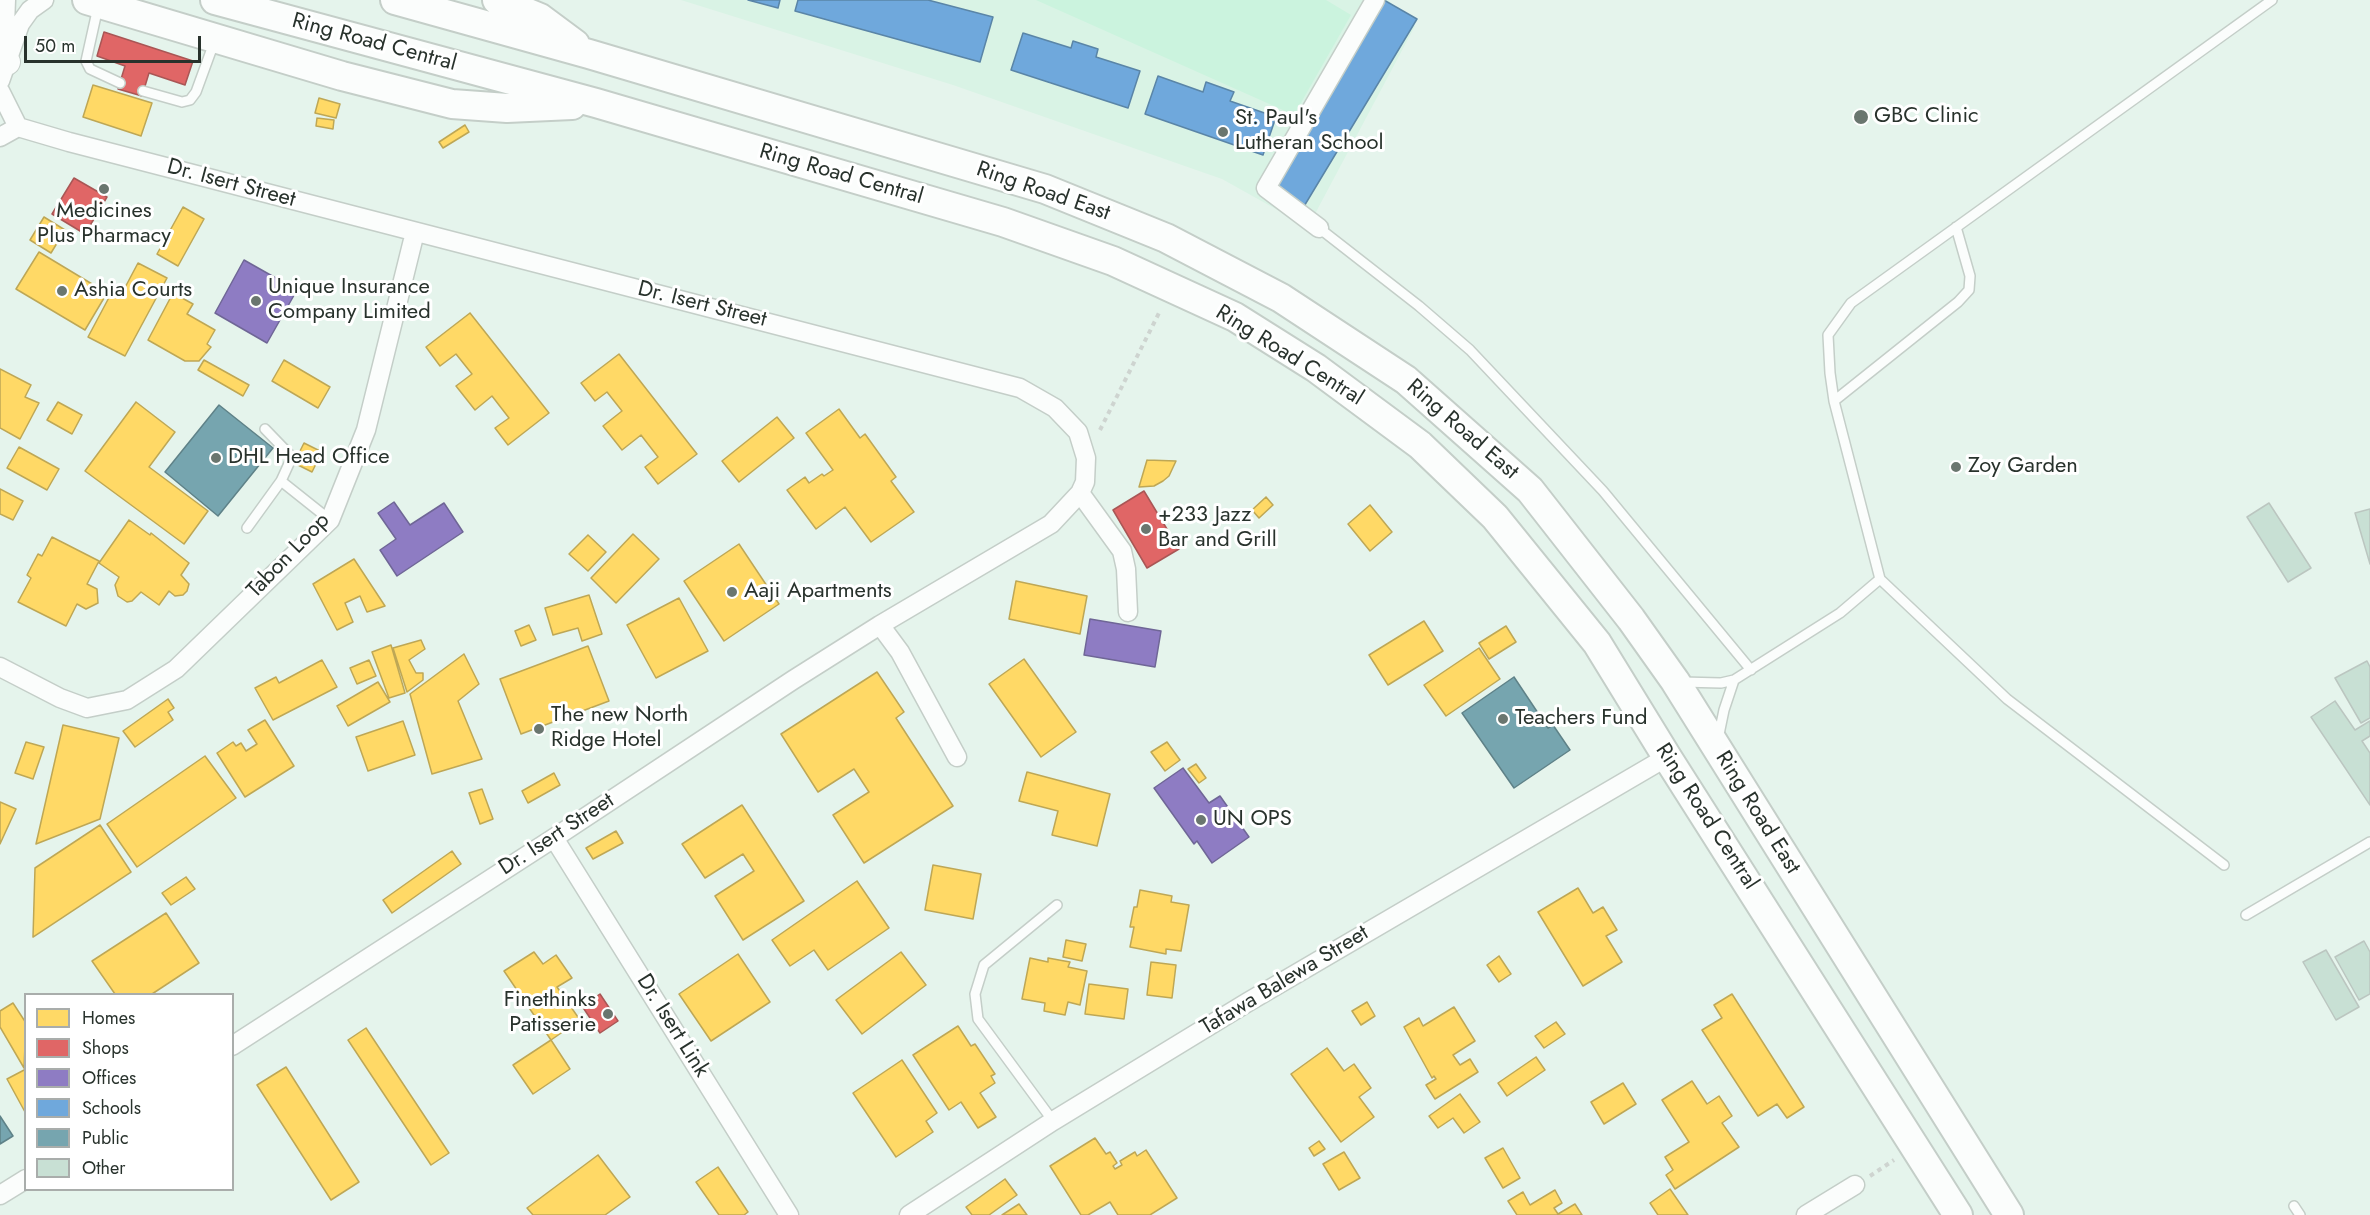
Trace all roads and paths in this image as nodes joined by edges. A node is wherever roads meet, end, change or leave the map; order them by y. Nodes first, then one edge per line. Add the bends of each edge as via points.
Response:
1 (6, 0) edge
2 (44, 0) edge
3 (214, 0) edge
4 (395, 0) edge
5 (497, 0) edge
6 (1376, 0) edge
7 (2272, 0) edge
8 (93, 2) edge
9 (216, 38) junction
10 (589, 54) junction
11 (2, 60) edge
12 (120, 83) dead end
13 (0, 91) edge
14 (143, 91) dead end
15 (596, 103) junction
16 (18, 127) junction
17 (0, 137) edge
18 (1956, 227) junction
19 (1319, 228) joint
20 (415, 232) junction
21 (1171, 288) junction
22 (1834, 401) junction
23 (265, 429) dead end
24 (1086, 458) junction
25 (281, 481) junction
26 (1080, 493) junction
27 (330, 520) junction
28 (248, 528) dead end
29 (1880, 579) junction
30 (1128, 612) dead end
31 (880, 625) junction
32 (0, 667) edge
33 (1751, 670) junction
34 (1734, 680) junction
35 (1675, 681) junction
36 (1717, 750) junction
37 (957, 757) dead end
38 (1667, 757) junction
39 (554, 838) junction
40 (2370, 842) edge
41 (2224, 865) dead end
42 (1057, 905) dead end
43 (1815, 906) junction
44 (2246, 915) dead end
45 (1778, 930) junction
46 (234, 1045) edge
47 (1053, 1121) junction
48 (1915, 1147) junction
49 (24, 1180) edge
50 (1855, 1185) joint
51 (0, 1196) edge
52 (789, 1215) edge
53 (909, 1215) edge
54 (1806, 1215) edge
55 (1958, 1215) edge
56 (2008, 1215) edge

1 - 11 street
2 - 11 street via 20,24
3 - 15 main road, Ring Road Central
4 - 10 main road, Ring Road Central
5 - 10 main road via 540,18
6 - 19 street via 1266,188
7 - 18 lane
8 - 9 main road
8 - 12 lane via 86,62 90,69
9 - 14 lane via 190,100 182,102
9 - 15 main road via 452,104 507,108
10 - 35 main road, Ring Road East via 1045,189 1166,238 1281,298 1406,380 1530,490
13 - 16 street
15 - 21 main road, Ring Road Central via 1003,222 1113,261
16 - 17 street
16 - 20 street, Dr. Isert Street
18 - 22 lane via 1851,303 1828,335
18 - 22 lane via 1970,276 1969,290
19 - 33 lane via 1470,350 1603,491
20 - 24 street, Dr. Isert Street via 1020,388 1063,416 1078,432
20 - 27 street, Tabon Loop via 366,430
21 - 24 path
21 - 38 main road, Ring Road Central via 1235,318 1316,368 1420,445 1495,517 1597,643
22 - 29 lane
23 - 25 lane via 292,457
24 - 26 street, Dr. Isert Street via 1085,482
25 - 27 lane
25 - 28 lane
26 - 30 street via 1122,551
26 - 31 street, Dr. Isert Street via 1050,524
27 - 32 street, Tabon Loop via 176,669 127,700 87,708
29 - 33 lane via 1840,613
29 - 41 lane via 2007,699
31 - 37 street via 900,652
31 - 39 street, Dr. Isert Street
33 - 34 lane
34 - 35 lane
34 - 36 lane
35 - 36 main road, Ring Road East
36 - 43 main road, Ring Road East
38 - 45 main road, Ring Road Central
38 - 47 street, Tafawa Balewa Street
39 - 46 street, Dr. Isert Street
39 - 52 street, Dr. Isert Link
40 - 44 lane
42 - 47 lane via 984,965 975,994 978,1019
43 - 45 main road
43 - 56 main road, Ring Road East
45 - 48 main road, Ring Road Central
47 - 53 street, Tafawa Balewa Street
48 - 50 path
48 - 55 main road, Ring Road Central
49 - 51 street
50 - 54 street

